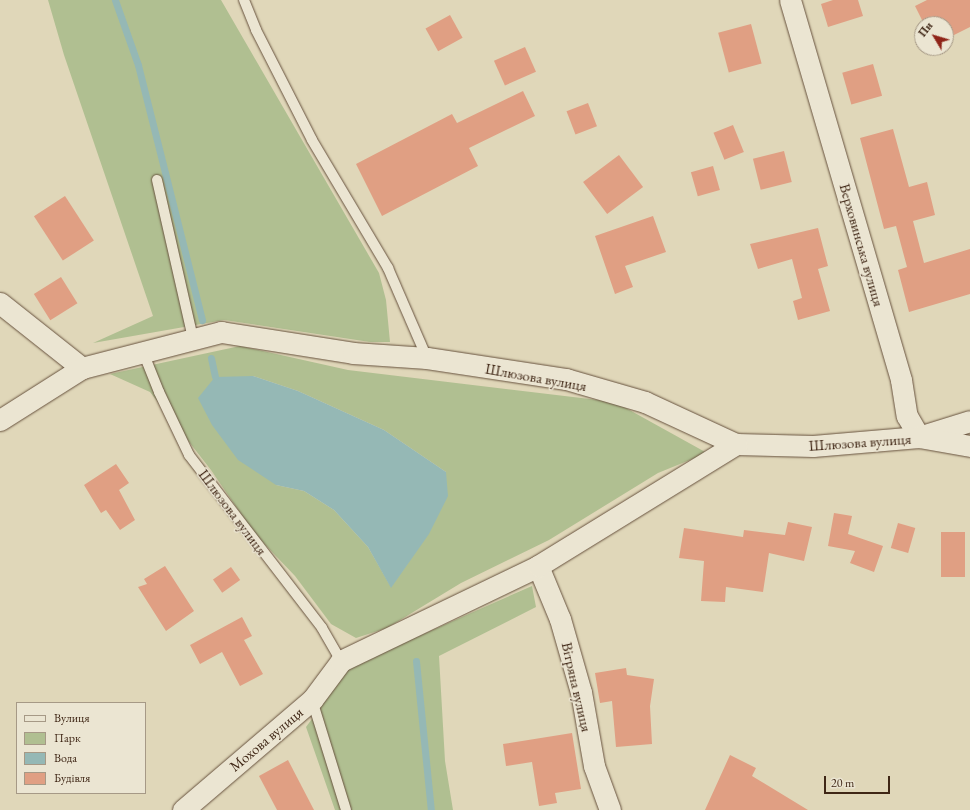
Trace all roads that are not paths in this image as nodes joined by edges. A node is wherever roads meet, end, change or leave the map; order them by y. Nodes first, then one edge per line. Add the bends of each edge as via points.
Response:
1 (244, 0) edge
2 (790, 0) edge
3 (157, 180) dead end
4 (0, 303) edge
5 (193, 339) junction
6 (143, 352) junction
7 (427, 358) junction
8 (82, 368) junction
9 (0, 420) edge
10 (970, 421) edge
11 (919, 437) junction
12 (736, 444) junction
13 (970, 446) edge
14 (538, 566) junction
15 (341, 661) junction
16 (312, 700) junction
17 (183, 810) edge
18 (346, 810) edge
19 (610, 810) edge

1 - 7 lane via 256,30 312,140 388,268
2 - 11 street, Верховинська вулиця via 901,380 907,416
3 - 5 lane
4 - 8 street
5 - 6 street, Шлюзова вулиця
5 - 7 street, Шлюзова вулиця via 221,332 353,353
6 - 8 street, Шлюзова вулиця
6 - 15 lane, Шлюзова вулиця via 189,455 322,628
7 - 12 street, Шлюзова вулиця via 566,379 645,402
8 - 9 street, Шлюзова вулиця
10 - 11 street
11 - 12 street, Шлюзова вулиця via 813,446
11 - 13 street, Шлюзова вулиця
12 - 14 street
14 - 15 street
14 - 19 street, Вітряна вулиця via 560,619 581,692 594,766
15 - 16 street, Мохова вулиця
16 - 17 street, Мохова вулиця
16 - 18 lane

